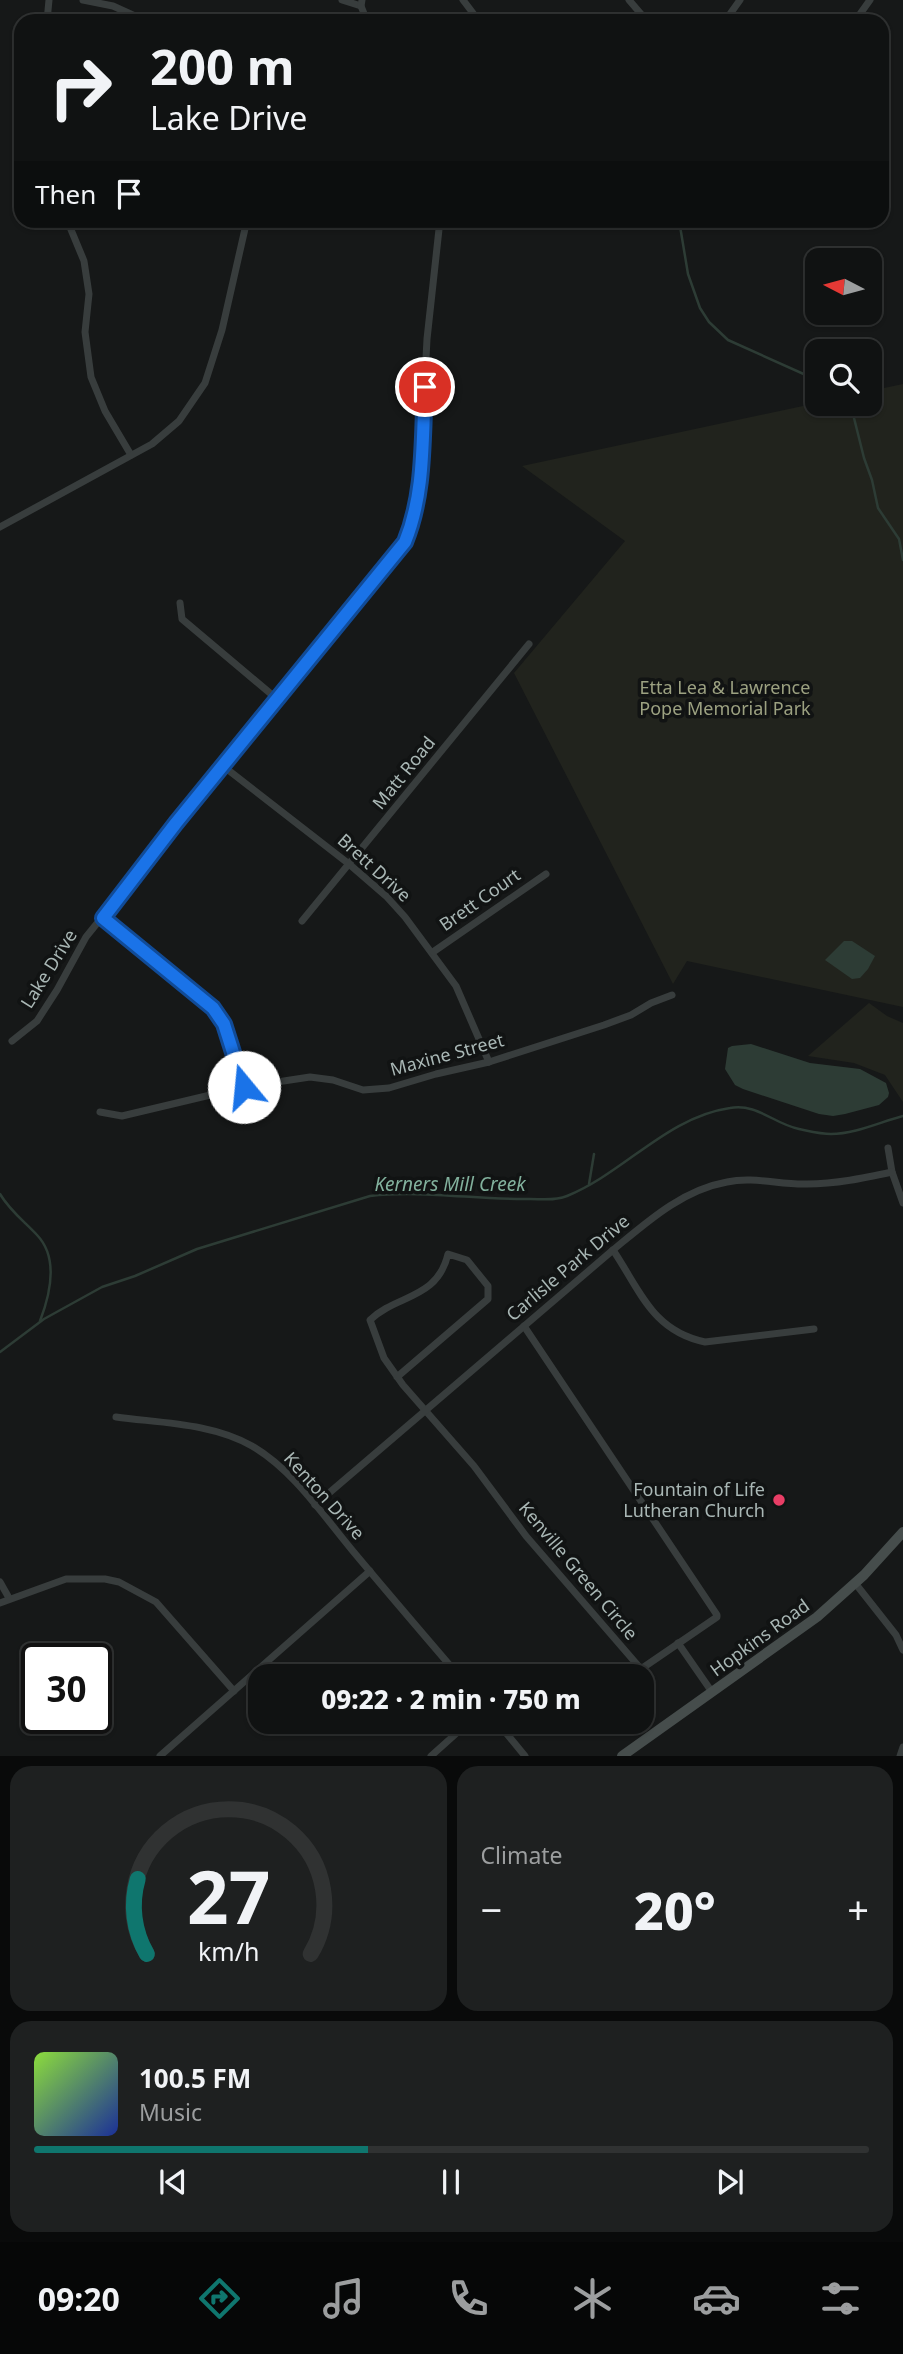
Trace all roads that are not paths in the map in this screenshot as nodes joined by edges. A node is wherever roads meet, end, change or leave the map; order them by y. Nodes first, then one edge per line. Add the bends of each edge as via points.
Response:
1 (83, 0) edge
2 (342, 0) edge
3 (463, 0) edge
4 (629, 0) edge
5 (362, 3) edge
6 (131, 14) edge
7 (474, 14) edge
8 (641, 14) edge
9 (70, 228) edge
10 (245, 228) edge
11 (439, 228) edge
12 (131, 455) junction
13 (0, 527) edge
14 (180, 603) dead end
15 (529, 645) dead end
16 (277, 699) junction
17 (223, 766) junction
18 (349, 864) junction
19 (546, 874) dead end
20 (103, 918) junction
21 (302, 921) dead end
22 (433, 952) junction
23 (672, 995) dead end
24 (12, 1041) dead end
25 (489, 1062) junction
26 (244, 1087) junction
27 (100, 1112) dead end
28 (888, 1148) dead end
29 (892, 1172) junction
30 (903, 1203) edge
31 (612, 1250) junction
32 (524, 1326) junction
33 (814, 1328) dead end
34 (397, 1377) junction
35 (426, 1410) junction
36 (116, 1417) dead end
37 (315, 1505) junction
38 (903, 1532) edge
39 (370, 1571) junction
40 (0, 1582) edge
41 (855, 1583) junction
42 (9, 1598) junction
43 (0, 1603) edge
44 (678, 1643) junction
45 (903, 1650) edge
46 (449, 1664) edge
47 (234, 1691) junction
48 (712, 1692) junction
49 (455, 1734) edge
50 (508, 1734) edge
51 (903, 1747) edge
52 (160, 1755) edge
53 (431, 1755) edge
54 (525, 1755) edge
55 (622, 1755) edge
56 (900, 1755) edge

1 - 6 street
2 - 5 street
3 - 7 street
4 - 8 street
9 - 12 street via 84,261 89,295 85,332 91,377
10 - 12 street via 205,383 174,426
11 - 16 street, Lake Drive via 413,522 405,542
12 - 13 street
14 - 16 street via 182,619
15 - 18 street, Matt Road
16 - 17 street, Lake Drive
17 - 18 street, Brett Drive
17 - 20 street, Lake Drive
18 - 21 street, Matt Road
18 - 22 street, Brett Drive via 386,897
19 - 22 street, Brett Court
20 - 24 street, Lake Drive via 86,937 37,1021
20 - 26 street via 213,1008 224,1024
22 - 25 street, Brett Drive via 456,986
23 - 25 street, Maxine Street via 613,1021
25 - 26 street, Maxine Street via 389,1088 363,1090 310,1077
26 - 27 street, Maxine Street via 122,1116
28 - 29 street
29 - 30 street
29 - 31 street, Carlisle Park Drive via 826,1184 751,1179 710,1186 659,1212
31 - 32 street, Carlisle Park Drive
31 - 33 street via 662,1323 689,1339 705,1342
32 - 35 street, Carlisle Park Drive
32 - 44 street, Kenville Green Circle via 717,1615
34 - 34 street via 488,1299 488,1286 467,1260 448,1254 439,1275 422,1291 380,1310 370,1320 384,1358
34 - 35 street
35 - 37 street, Carlisle Park Drive
35 - 44 street, Kenville Green Circle via 639,1668
36 - 37 street, Kenton Drive via 229,1436 287,1473
37 - 39 street, Kenton Drive
38 - 41 main road, Hopkins Road
39 - 46 street, Kenton Drive
39 - 47 street
40 - 42 street
41 - 45 street
41 - 48 main road, Hopkins Road via 817,1617
42 - 43 street
42 - 47 street via 66,1579 128,1586 156,1602
44 - 48 street
47 - 52 street
48 - 55 main road, Hopkins Road
49 - 53 street
50 - 54 street
51 - 56 street

